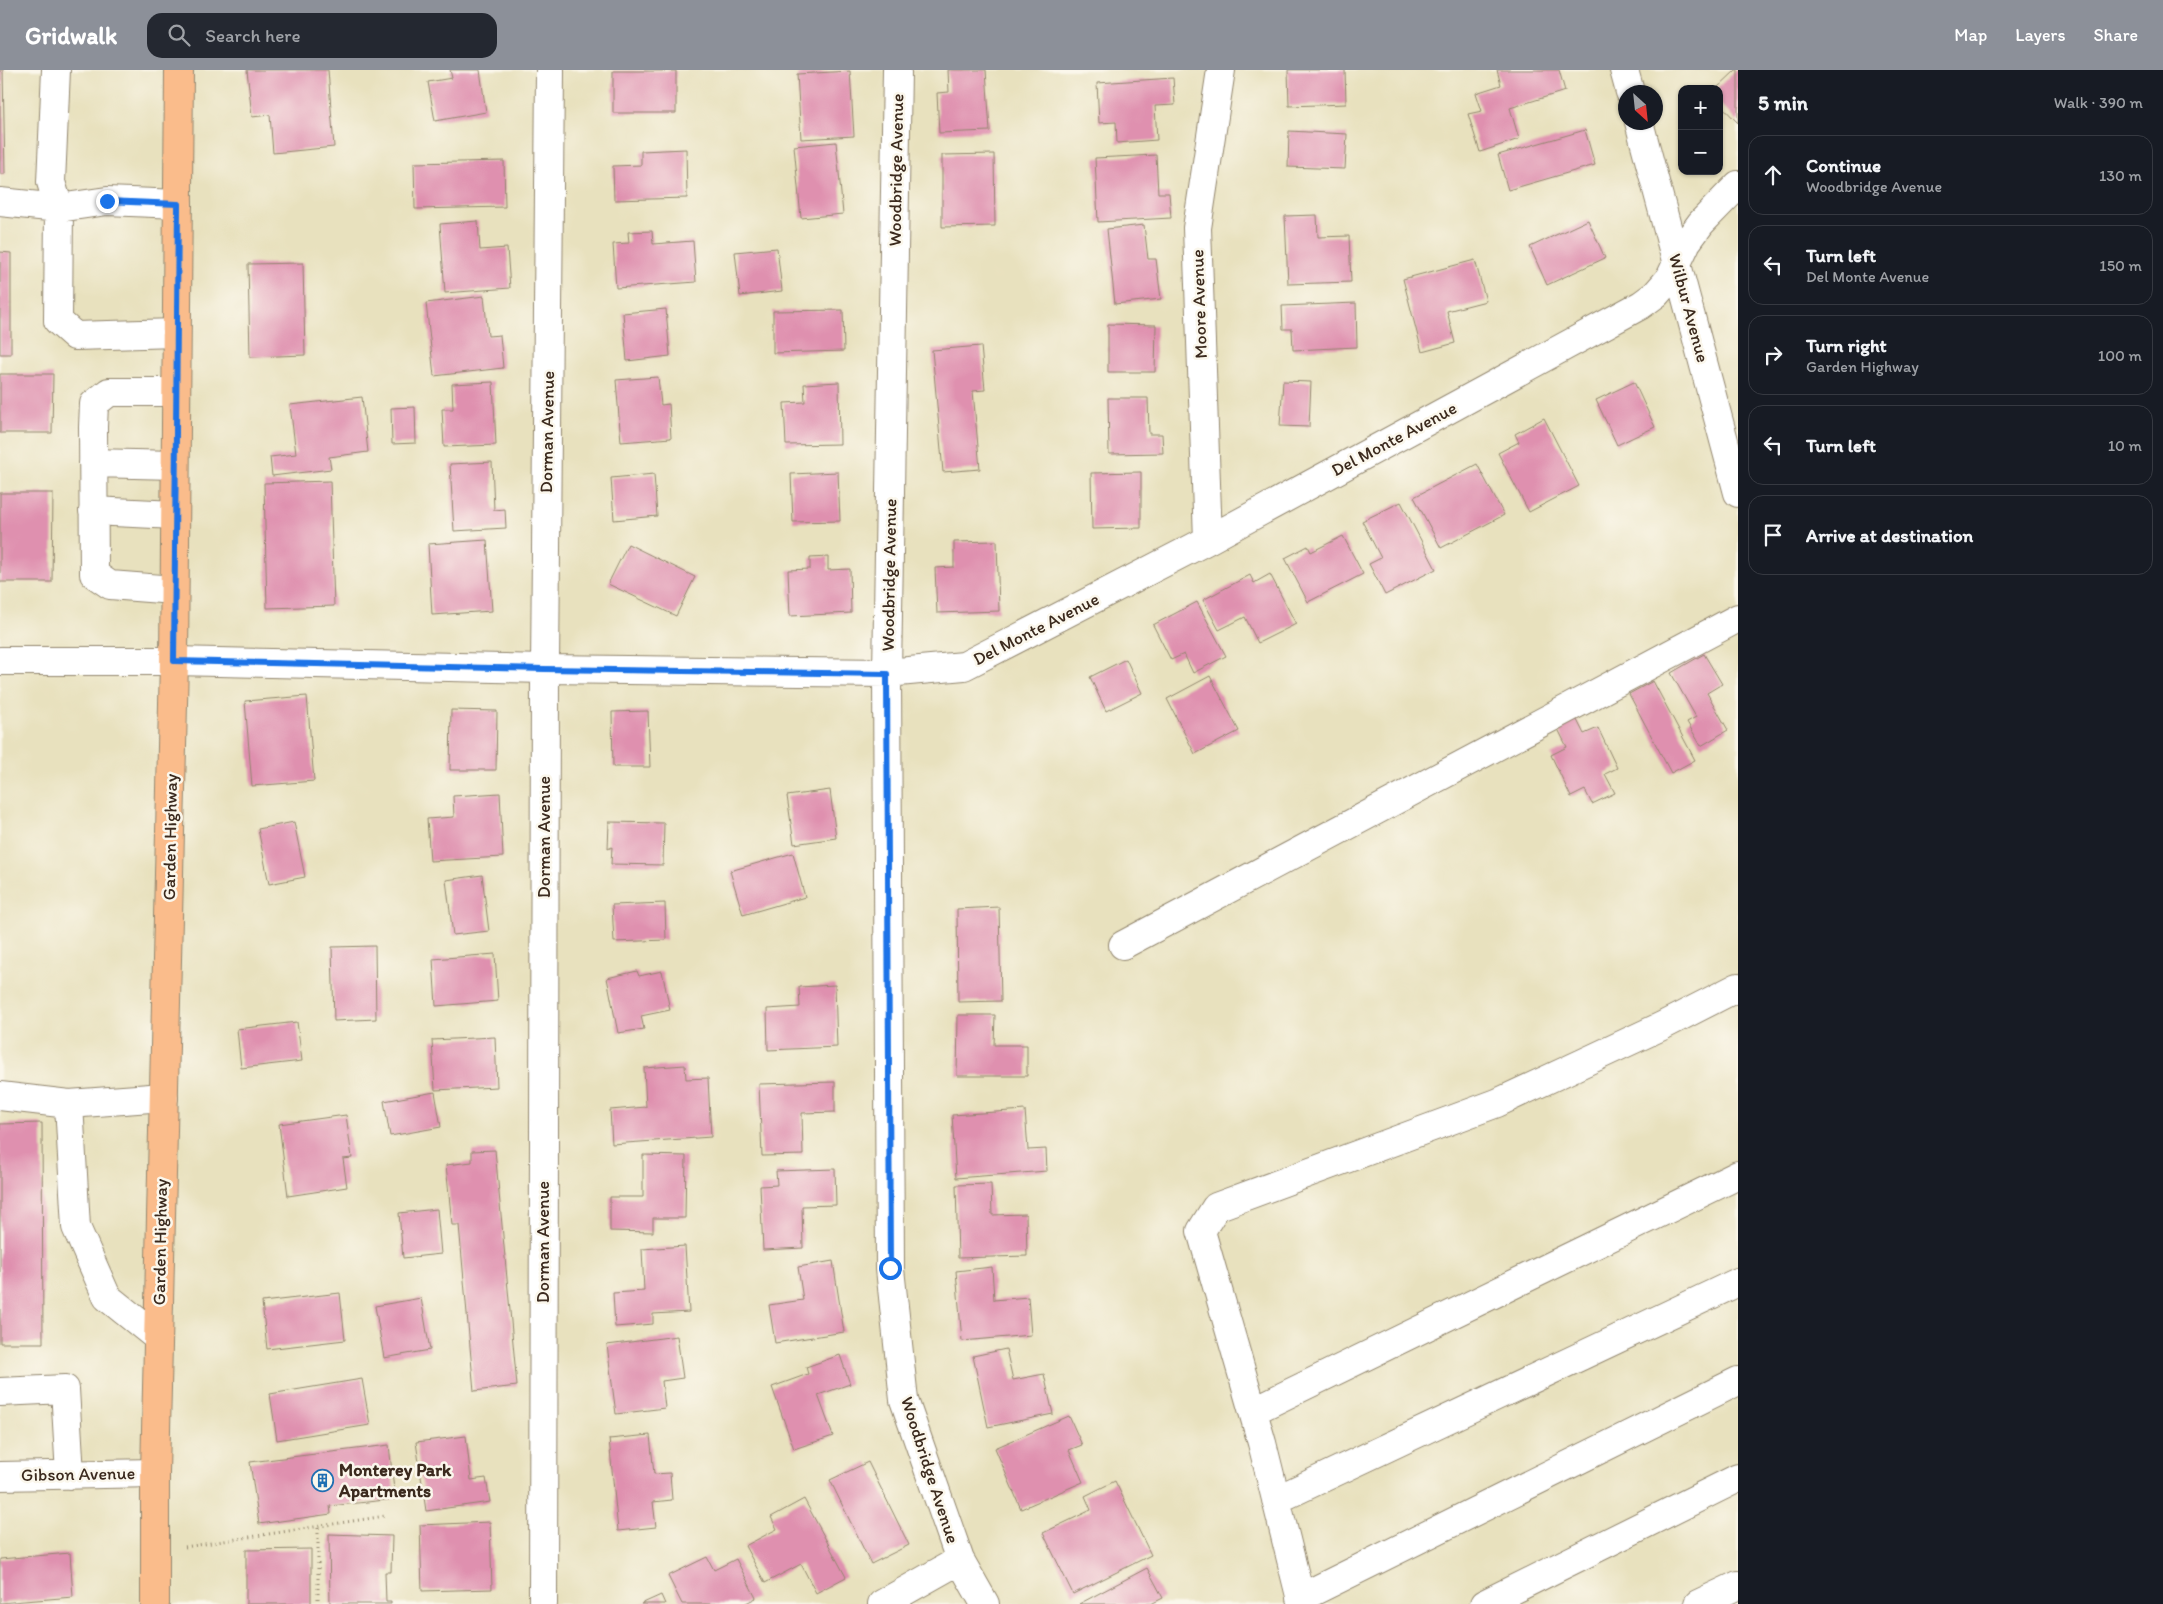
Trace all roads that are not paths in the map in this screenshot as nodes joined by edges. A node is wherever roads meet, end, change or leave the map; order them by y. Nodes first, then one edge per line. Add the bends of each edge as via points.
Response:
1 (56, 70) edge
2 (179, 70) edge
3 (550, 70) edge
4 (897, 70) edge
5 (1220, 70) edge
6 (1624, 70) edge
7 (1628, 85) edge
8 (1640, 130) edge
9 (1738, 185) edge
10 (0, 202) edge
11 (178, 204) junction
12 (60, 208) junction
13 (1677, 264) junction
14 (176, 333) junction
15 (176, 392) junction
16 (93, 462) junction
17 (175, 465) junction
18 (1738, 493) edge
19 (94, 511) junction
20 (175, 515) junction
21 (1208, 540) junction
22 (174, 590) junction
23 (1738, 618) edge
24 (0, 661) edge
25 (174, 661) junction
26 (544, 669) junction
27 (887, 674) junction
28 (1123, 945) dead end
29 (1738, 987) edge
30 (0, 1096) edge
31 (164, 1097) junction
32 (69, 1104) junction
33 (1738, 1175) edge
34 (1738, 1282) edge
35 (158, 1338) junction
36 (1738, 1381) edge
37 (0, 1392) edge
38 (1253, 1411) junction
39 (155, 1473) junction
40 (70, 1474) junction
41 (0, 1476) edge
42 (1738, 1478) edge
43 (1276, 1500) junction
44 (960, 1560) junction
45 (1738, 1584) edge
46 (1301, 1601) edge
47 (155, 1604) edge
48 (543, 1604) edge
49 (882, 1604) edge
50 (985, 1604) edge
51 (1484, 1604) edge
52 (1698, 1604) edge

1 - 12 street via 51,182
2 - 11 main road, Garden Highway
3 - 26 street, Dorman Avenue
4 - 27 street, Woodbridge Avenue
5 - 21 street, Moore Avenue via 1197,228
6 - 7 street
8 - 13 street, Wilbur Avenue
9 - 13 street, Del Monte Avenue via 1701,223
10 - 12 street
11 - 12 street via 107,201
11 - 14 main road, Garden Highway
12 - 14 street via 58,321 75,336
13 - 18 street, Wilbur Avenue
13 - 21 street, Del Monte Avenue via 1656,294 1641,305
14 - 15 main road, Garden Highway
15 - 16 street via 109,392 94,404
15 - 17 main road, Garden Highway
16 - 17 street
16 - 19 street
17 - 20 main road, Garden Highway
19 - 20 street
19 - 22 street via 94,574 110,585
20 - 22 main road, Garden Highway
21 - 27 street, Del Monte Avenue via 964,666
22 - 25 main road, Garden Highway
23 - 28 street
24 - 25 street, Del Monte Avenue
25 - 26 street, Del Monte Avenue
25 - 31 main road, Garden Highway
26 - 27 street, Del Monte Avenue
26 - 48 street, Dorman Avenue
27 - 44 street, Woodbridge Avenue via 890,1268 904,1400
29 - 38 street via 1497,1104 1216,1207 1201,1231
30 - 32 street
31 - 32 street
31 - 35 main road, Garden Highway
32 - 35 street via 76,1227 107,1297
33 - 38 street
34 - 43 street
35 - 39 main road, Garden Highway
36 - 46 street
37 - 40 street via 65,1389
38 - 43 street
39 - 40 street, Gibson Avenue
39 - 47 main road, Garden Highway
40 - 41 street, Gibson Avenue
42 - 51 street
43 - 46 street
44 - 49 street
44 - 50 street, Woodbridge Avenue
45 - 52 street

